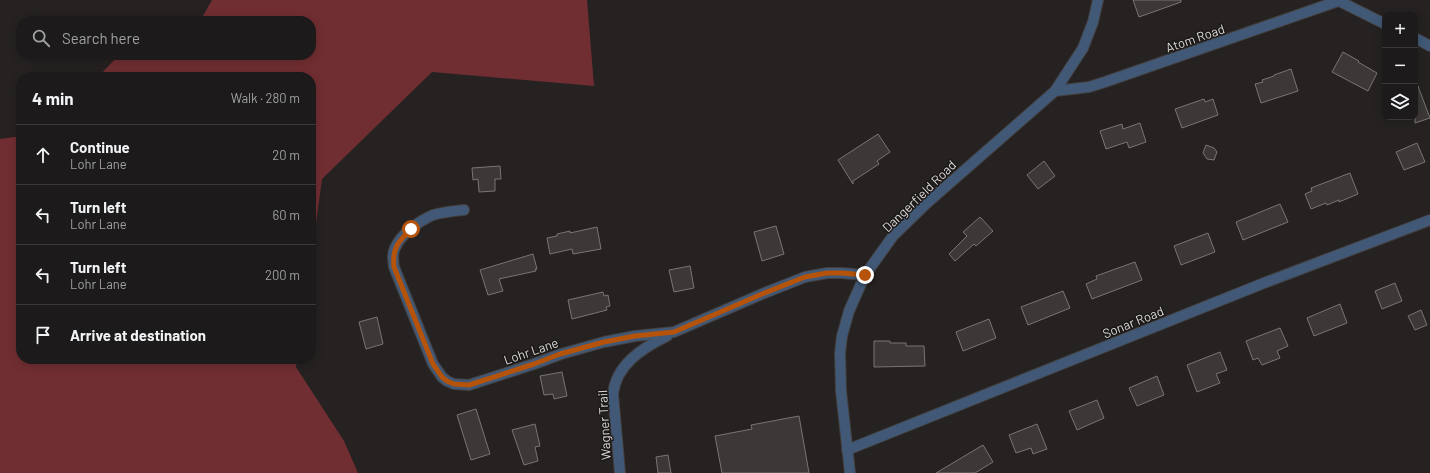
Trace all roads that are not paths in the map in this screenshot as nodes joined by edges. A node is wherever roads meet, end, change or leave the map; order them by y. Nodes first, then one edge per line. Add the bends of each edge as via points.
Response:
1 (1098, 0) edge
2 (1339, 0) edge
3 (1382, 22) edge
4 (1418, 40) edge
5 (1430, 46) edge
6 (1055, 91) junction
7 (464, 210) dead end
8 (1430, 220) edge
9 (865, 275) junction
10 (674, 332) junction
11 (847, 450) junction
12 (620, 473) edge
13 (850, 473) edge

1 - 6 street, Dangerfield Road via 1083,48
2 - 3 street
2 - 6 street, Atom Road via 1104,82
4 - 5 street
6 - 9 street, Dangerfield Road via 927,202 893,236
7 - 10 street, Lohr Lane via 433,216 422,221 402,238 394,248 393,256 394,267 429,355 447,381 469,385 604,342
8 - 11 street, Sonar Road via 1264,283
9 - 10 street, Lohr Lane via 842,273 805,277
9 - 11 street, Dangerfield Road via 849,311 840,353
10 - 12 street, Wagner Trail via 637,354 617,378 613,394
11 - 13 street, Dangerfield Road

